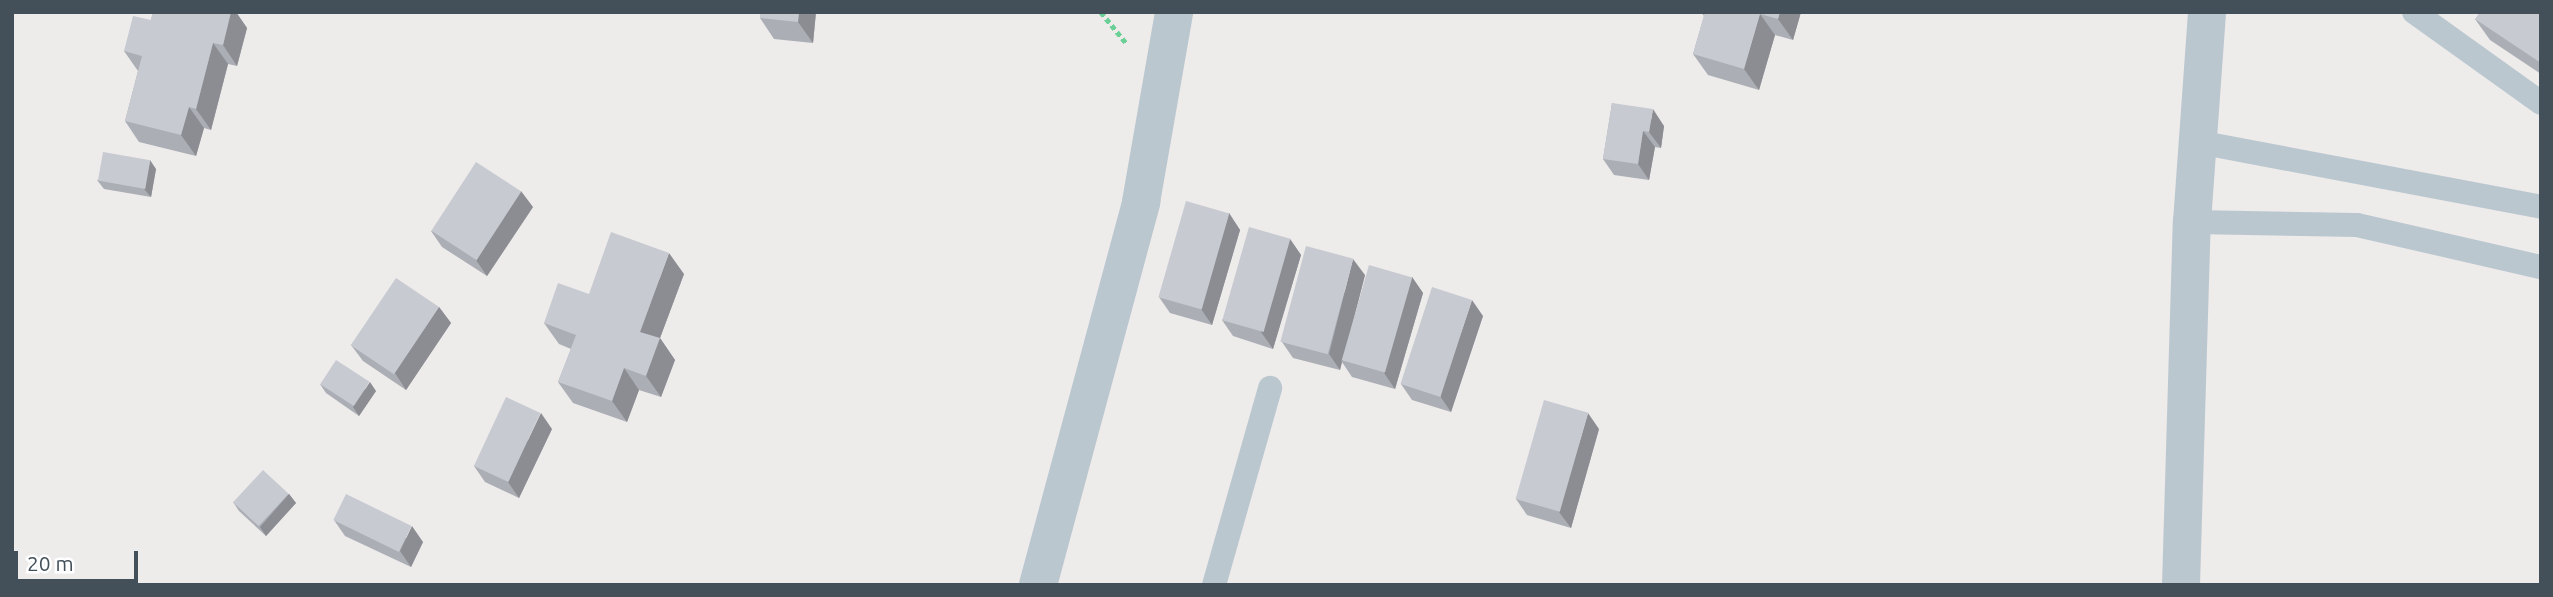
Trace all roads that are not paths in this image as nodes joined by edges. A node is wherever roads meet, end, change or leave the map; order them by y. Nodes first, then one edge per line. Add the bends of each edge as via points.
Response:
1 (1174, 12) edge
2 (2207, 12) edge
3 (2414, 12) edge
4 (2541, 103) edge
5 (2198, 142) junction
6 (2541, 207) edge
7 (2192, 222) junction
8 (2541, 267) edge
9 (1270, 388) dead end
10 (1038, 585) edge
11 (1214, 585) edge
12 (2182, 585) edge

1 - 10 street via 1141,202
2 - 5 street
3 - 4 lane
5 - 6 lane
5 - 7 street
7 - 8 lane via 2357,225
7 - 12 street
9 - 11 lane

